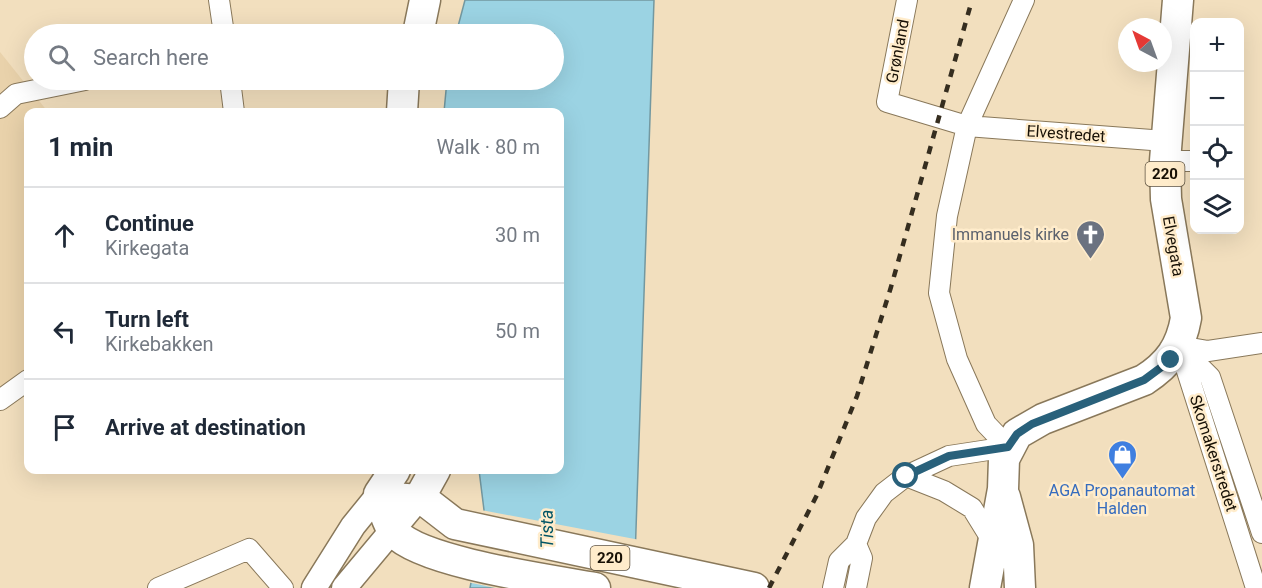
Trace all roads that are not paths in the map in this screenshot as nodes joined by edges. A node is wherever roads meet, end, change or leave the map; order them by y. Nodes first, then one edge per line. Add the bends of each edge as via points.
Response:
1 (219, 0) edge
2 (411, 0) edge
3 (425, 0) edge
4 (907, 0) edge
5 (1024, 0) edge
6 (1178, 0) edge
7 (223, 24) edge
8 (407, 24) edge
9 (420, 24) edge
10 (36, 90) edge
11 (231, 90) edge
12 (404, 90) edge
13 (887, 102) joint
14 (0, 108) edge
15 (234, 108) edge
16 (402, 108) edge
17 (967, 126) junction
18 (1165, 151) junction
19 (1190, 160) edge
20 (1262, 343) edge
21 (1179, 346) junction
22 (24, 383) edge
23 (0, 400) edge
24 (1008, 447) junction
25 (392, 474) edge
26 (433, 474) edge
27 (906, 476) junction
28 (1003, 489) junction
29 (379, 494) junction
30 (420, 497) junction
31 (393, 532) junction
32 (1262, 533) edge
33 (993, 542) junction
34 (856, 544) junction
35 (158, 588) edge
36 (283, 588) edge
37 (314, 588) edge
38 (345, 588) edge
39 (595, 588) edge
40 (754, 588) edge
41 (833, 588) edge
42 (856, 588) edge
43 (985, 588) edge
44 (1020, 588) edge
45 (1256, 588) edge

1 - 7 street
2 - 8 main road
3 - 9 main road
4 - 13 street, Grønland
5 - 17 street
6 - 18 main road, Elvegata / 220
10 - 14 street via 16,94
11 - 15 street
12 - 16 main road
13 - 17 street, Elvestredet
17 - 18 street, Elvestredet
17 - 24 street via 947,216 939,293 957,359 986,424
18 - 19 street, Elvestredet
18 - 21 main road, Elvegata / 220 via 1166,199 1186,318
20 - 21 street via 1208,351
21 - 24 main road, 220 via 1171,360 1144,380 1032,424 1017,434
21 - 32 street, Skomakerstredet via 1210,377
21 - 45 street, Skomakerstredet
22 - 23 street
24 - 27 street via 949,456
24 - 28 main road
25 - 29 main road
26 - 30 main road
27 - 33 street via 945,491 972,508
27 - 34 street via 884,493 866,518
28 - 33 main road
28 - 44 main road via 1018,545
29 - 30 street
29 - 31 main road
29 - 37 street
30 - 31 street
30 - 40 main road, 220 via 445,519 465,528
31 - 38 street
31 - 39 main road, 220 via 408,543 459,561
33 - 43 main road
34 - 41 street via 839,561
34 - 42 street via 862,558
35 - 36 street via 249,549

